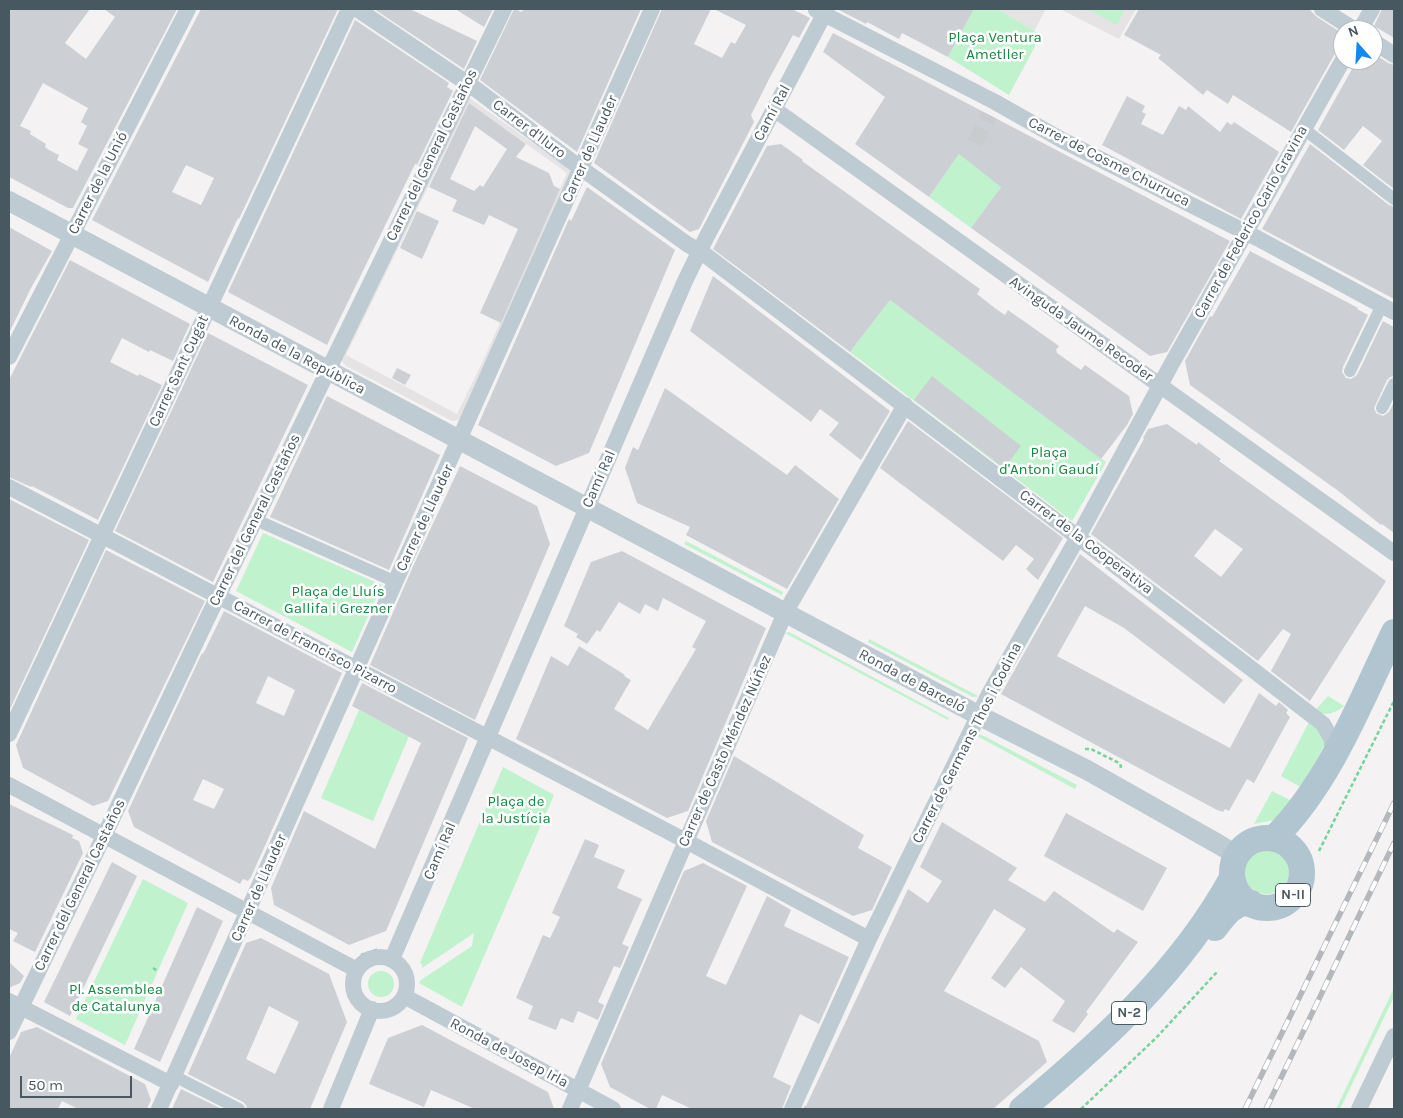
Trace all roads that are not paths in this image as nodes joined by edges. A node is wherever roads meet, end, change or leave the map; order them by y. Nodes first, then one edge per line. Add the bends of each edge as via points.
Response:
1 (188, 9) edge
2 (349, 9) edge
3 (357, 9) edge
4 (504, 9) edge
5 (652, 9) edge
6 (1322, 9) edge
7 (1372, 9) edge
8 (822, 10) edge
9 (1339, 20) edge
10 (1366, 20) edge
11 (1383, 48) edge
12 (1394, 55) edge
13 (1337, 70) edge
14 (466, 84) junction
15 (774, 109) junction
16 (1304, 129) junction
17 (582, 168) junction
18 (1394, 199) edge
19 (9, 201) edge
20 (1246, 232) junction
21 (73, 234) junction
22 (699, 251) junction
23 (209, 307) junction
24 (1388, 308) edge
25 (9, 357) edge
26 (327, 371) junction
27 (1350, 371) dead end
28 (1394, 384) edge
29 (1160, 385) junction
30 (905, 405) junction
31 (1382, 408) dead end
32 (459, 441) junction
33 (9, 487) edge
34 (586, 508) junction
35 (256, 520) junction
36 (101, 535) junction
37 (1078, 537) junction
38 (1392, 554) edge
39 (396, 582) junction
40 (218, 596) junction
41 (785, 613) junction
42 (1394, 632) edge
43 (1394, 662) edge
44 (357, 670) junction
45 (978, 715) junction
46 (9, 734) edge
47 (488, 738) junction
48 (1332, 756) junction
49 (9, 785) edge
50 (104, 836) junction
51 (1274, 838) junction
52 (686, 841) junction
53 (1307, 852) junction
54 (1234, 868) junction
55 (1251, 903) junction
56 (248, 912) junction
57 (869, 939) junction
58 (388, 954) junction
59 (354, 968) junction
60 (404, 996) junction
61 (15, 1004) edge
62 (365, 1010) junction
63 (9, 1032) edge
64 (1394, 1036) edge
65 (173, 1080) junction
66 (578, 1090) junction
67 (160, 1109) edge
68 (239, 1109) edge
69 (330, 1109) edge
70 (570, 1109) edge
71 (613, 1109) edge
72 (792, 1109) edge
73 (1022, 1109) edge
74 (1043, 1109) edge
75 (1359, 1109) edge

1 - 21 street, Carrer de la Unió
2 - 23 street, Carrer Sant Cugat
3 - 14 street, Carrer d'Iluro
4 - 14 street, Carrer del General Castaños
5 - 17 street, Carrer de Llauder
6 - 9 street
7 - 10 street
8 - 15 street, Camí Ral
8 - 20 street, Carrer de Cosme Churruca via 992,109 1062,140
11 - 12 street
13 - 16 street, Carrer de Federico Carlo Gravina
14 - 17 street, Carrer d'Iluro
14 - 26 street, Carrer del General Castaños
15 - 22 street, Camí Ral
15 - 29 street, Avinguda Jaume Recoder
16 - 18 street
16 - 20 street, Carrer de Federico Carlo Gravina
17 - 22 street, Carrer d'Iluro
17 - 32 street, Carrer de Llauder
19 - 21 street, Ronda de la República
20 - 24 street, Carrer de Cosme Churruca
20 - 29 street, Carrer de Federico Carlo Gravina
21 - 23 street, Ronda de la República
21 - 25 street, Carrer de la Unió
22 - 30 street, Carrer de la Cooperativa
22 - 34 street, Camí Ral
23 - 26 street, Ronda de la República
23 - 36 street, Carrer Sant Cugat
24 - 27 street
26 - 32 street, Ronda de la República
26 - 35 street, Carrer del General Castaños
28 - 31 street
29 - 37 street, Carrer de Germans Thos i Codina
29 - 38 street, Avinguda Jaume Recoder
30 - 37 street, Carrer de la Cooperativa
30 - 41 street, Carrer de Casto Méndez Núñez
32 - 34 street, Ronda de la República
32 - 39 street, Carrer de Llauder
33 - 36 street, Carrer de Francisco Pizarro
34 - 41 street, Ronda de Barceló
34 - 47 street, Camí Ral
35 - 39 street
35 - 40 street, Carrer del General Castaños
36 - 40 street, Carrer de Francisco Pizarro
36 - 46 street, Carrer Sant Cugat
37 - 45 street, Carrer de Germans Thos i Codina
37 - 48 street, Carrer de la Cooperativa via 1323,724 1332,740
39 - 44 street, Carrer de Llauder
40 - 44 street, Carrer de Francisco Pizarro
40 - 50 street, Carrer del General Castaños
41 - 45 street, Ronda de Barceló
41 - 52 street, Carrer de Casto Méndez Núñez
42 - 48 main road
43 - 53 main road via 1345,763 1318,804
44 - 47 street, Carrer de Francisco Pizarro
44 - 56 street, Carrer de Llauder
45 - 54 street, Ronda de Barceló via 1087,770 1218,844 1228,850
45 - 57 street, Carrer de Germans Thos i Codina
47 - 52 street, Carrer de Francisco Pizarro
47 - 58 street, Camí Ral
48 - 51 main road via 1292,821
49 - 50 street
50 - 56 street
50 - 61 street, Carrer del General Castaños
51 - 53 main road
51 - 54 main road via 1247,844
52 - 57 street, Carrer de Francisco Pizarro
52 - 66 street, Carrer de Casto Méndez Núñez
53 - 55 main road, N-II via 1300,860 1301,878 1293,895 1269,907
54 - 55 main road via 1239,893
54 - 73 main road, N-2 via 1220,900 1188,946 1137,1005
55 - 74 main road, N-2 via 1244,902 1229,911 1153,1007
56 - 59 street
56 - 65 street, Carrer de Llauder
57 - 72 street, Carrer de Germans Thos i Codina
58 - 59 street
58 - 60 street via 406,975
59 - 62 street via 355,993
60 - 62 street via 396,1006
60 - 66 street, Ronda de Josep Irla
61 - 63 street, Carrer del General Castaños
61 - 65 street
62 - 69 street
64 - 75 street
65 - 67 street, Carrer de Llauder
65 - 68 street
66 - 70 street, Carrer de Casto Méndez Núñez
66 - 71 street, Ronda de Josep Irla

